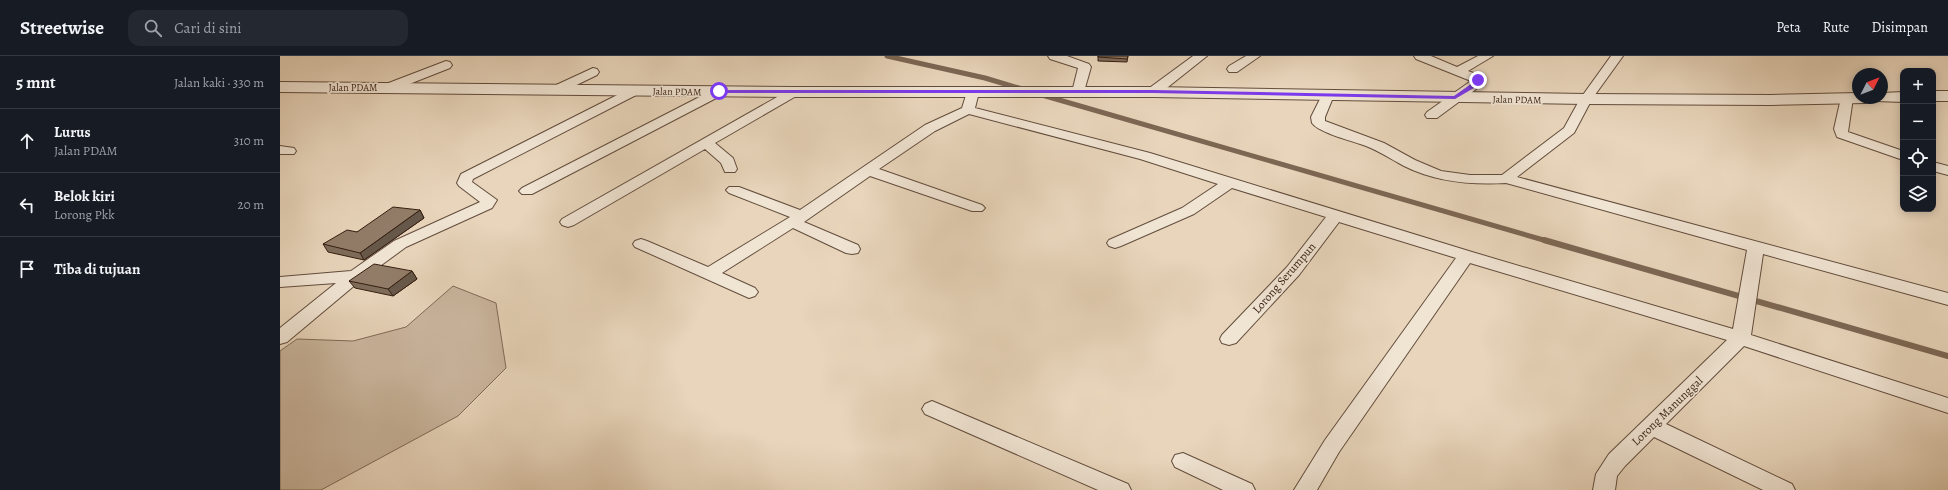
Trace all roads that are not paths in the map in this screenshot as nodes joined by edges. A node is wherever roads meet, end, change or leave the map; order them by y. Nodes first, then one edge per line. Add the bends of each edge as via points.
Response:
1 (1054, 56) edge
2 (1201, 56) edge
3 (1254, 56) edge
4 (1420, 56) edge
5 (1487, 56) edge
6 (1617, 56) edge
7 (446, 66) dead end
8 (1233, 69) dead end
9 (1458, 71) junction
10 (593, 72) dead end
11 (280, 87) edge
12 (390, 87) junction
13 (558, 89) junction
14 (635, 90) junction
15 (719, 91) junction
16 (793, 92) junction
17 (973, 92) junction
18 (1078, 92) junction
19 (1153, 92) junction
20 (1328, 95) junction
21 (1936, 96) edge
22 (1948, 96) edge
23 (1900, 97) edge
24 (1455, 98) junction
25 (1846, 98) junction
26 (1852, 98) edge
27 (1888, 98) edge
28 (1586, 99) junction
29 (968, 110) junction
30 (1432, 115) dead end
31 (706, 142) junction
32 (1900, 155) edge
33 (1936, 167) edge
34 (730, 169) dead end
35 (867, 170) junction
36 (1948, 171) edge
37 (1506, 179) junction
38 (1229, 183) junction
39 (734, 190) dead end
40 (527, 191) dead end
41 (977, 208) dead end
42 (1336, 215) junction
43 (797, 219) junction
44 (568, 222) dead end
45 (641, 244) dead end
46 (1115, 244) dead end
47 (1756, 247) junction
48 (852, 249) dead end
49 (1466, 256) junction
50 (709, 274) junction
51 (355, 276) junction
52 (280, 282) edge
53 (749, 292) dead end
54 (1948, 299) edge
55 (280, 338) edge
56 (1741, 338) junction
57 (1229, 339) dead end
58 (1948, 406) edge
59 (932, 409) dead end
60 (1651, 426) junction
61 (1183, 461) dead end
62 (1120, 490) edge
63 (1244, 490) edge
64 (1305, 490) edge
65 (1604, 490) edge
66 (1784, 490) edge

1 - 18 street via 1085,67
2 - 19 street
3 - 8 street
4 - 9 street
5 - 9 street
6 - 28 street
7 - 12 street
9 - 24 street via 1479,81
10 - 13 street
11 - 12 street, Jalan PDAM
12 - 13 street, Jalan PDAM
13 - 14 street, Jalan PDAM
14 - 15 street, Jalan PDAM
14 - 51 street via 470,174 464,182 489,200 487,205 407,239
15 - 16 street, Jalan PDAM
15 - 40 street
16 - 17 street, Jalan PDAM
16 - 31 street
17 - 18 street, Jalan PDAM
17 - 29 street
18 - 19 street, Jalan PDAM
19 - 20 street, Jalan PDAM
20 - 24 street, Jalan PDAM
20 - 37 street via 1318,117 1319,123 1332,130 1379,146 1441,176 1479,181
21 - 22 street
23 - 27 street
24 - 28 street, Jalan PDAM
24 - 30 street
25 - 26 street, Jalan PDAM
25 - 28 street, Jalan PDAM
25 - 32 street via 1842,134
28 - 37 street via 1569,130
29 - 35 street via 930,128
29 - 38 street via 1146,156
31 - 34 street via 728,161
31 - 44 street
33 - 36 street
35 - 41 street
35 - 43 street
37 - 47 street
38 - 42 street
38 - 46 street via 1188,210
39 - 43 street
42 - 49 street
42 - 57 street, Lorong Serumpun via 1293,270
43 - 48 street
43 - 50 street
45 - 50 street
47 - 54 street
47 - 56 street
49 - 56 street
49 - 64 street via 1332,446
50 - 53 street
51 - 52 street
51 - 55 street
56 - 58 street
56 - 60 street, Lorong Manunggal
59 - 62 street
60 - 65 street, Lorong Manunggal via 1611,466
60 - 66 street
61 - 63 street

